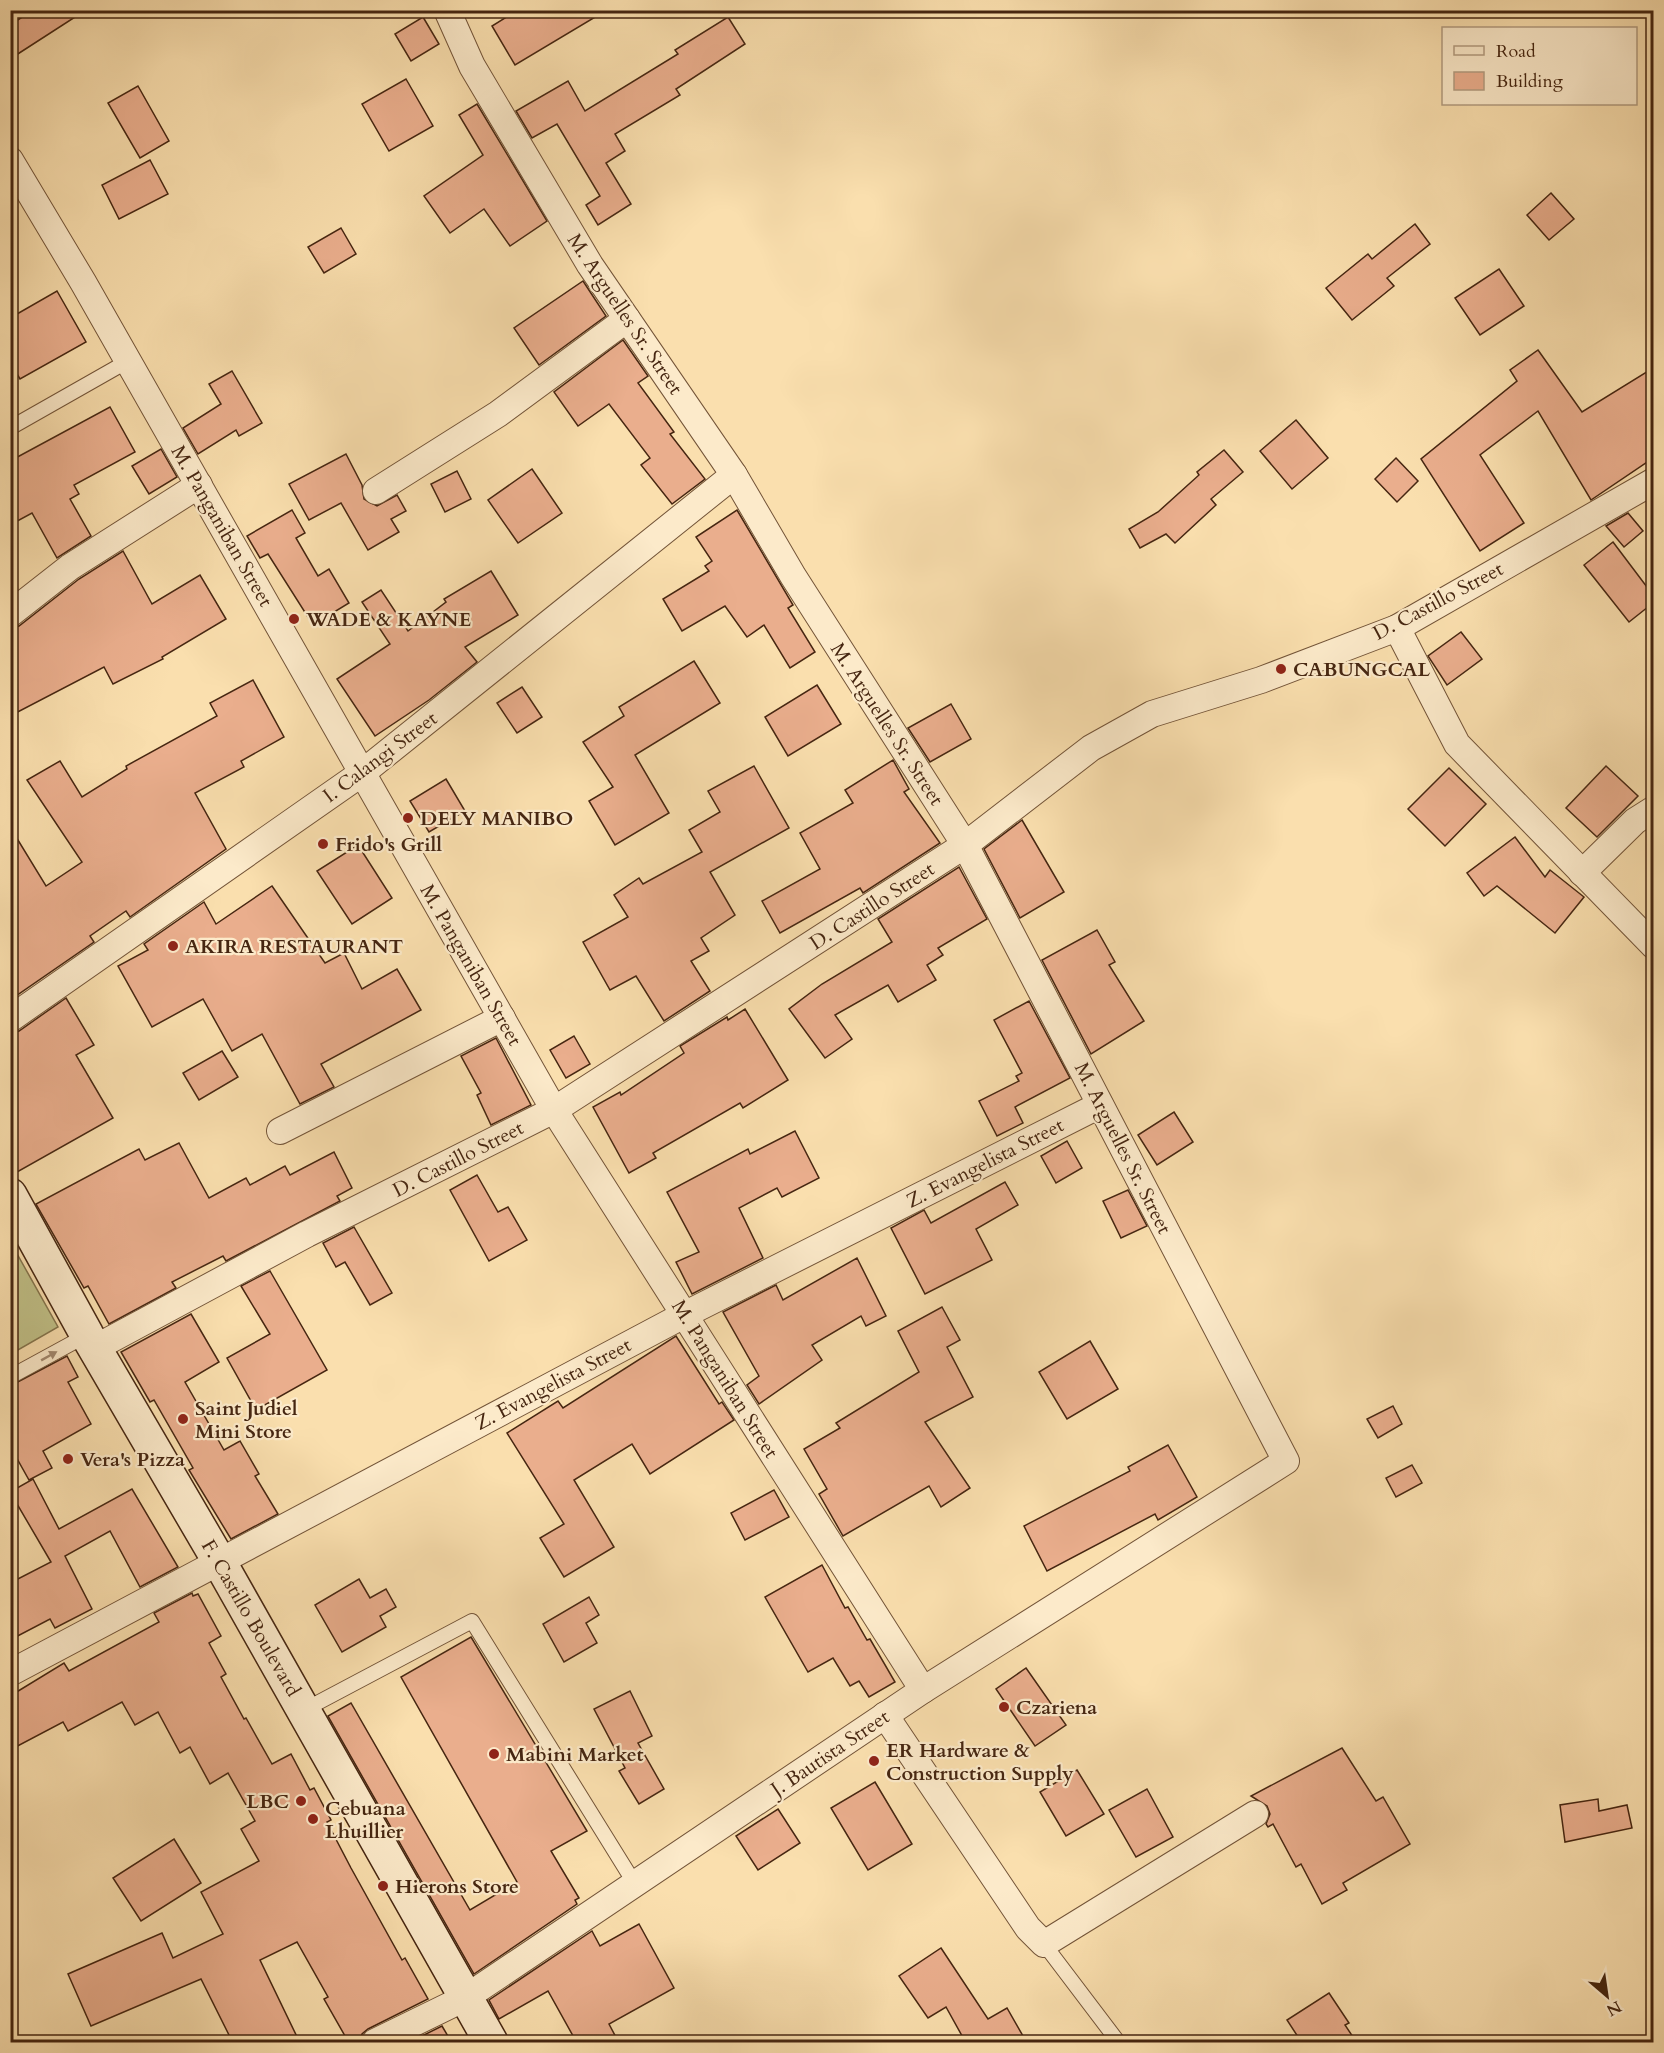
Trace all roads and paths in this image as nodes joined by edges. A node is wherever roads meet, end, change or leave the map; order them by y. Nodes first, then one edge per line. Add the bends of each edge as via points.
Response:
1 (447, 10) edge
2 (10, 160) edge
3 (627, 320) junction
4 (128, 361) junction
5 (10, 428) edge
6 (734, 475) junction
7 (1653, 481) edge
8 (199, 485) junction
9 (376, 491) dead end
10 (10, 614) edge
11 (1397, 628) junction
12 (362, 773) junction
13 (1653, 809) edge
14 (965, 845) junction
15 (1582, 873) junction
16 (1653, 946) edge
17 (502, 1018) junction
18 (10, 1019) edge
19 (1100, 1105) junction
20 (554, 1110) junction
21 (280, 1131) dead end
22 (10, 1195) edge
23 (684, 1314) junction
24 (91, 1341) junction
25 (10, 1377) edge
26 (1286, 1461) joint
27 (219, 1561) junction
28 (10, 1673) edge
29 (923, 1690) junction
30 (304, 1710) junction
31 (885, 1715) junction
32 (1255, 1814) dead end
33 (635, 1884) junction
34 (1044, 1944) junction
35 (465, 1998) junction
36 (1116, 2039) dead end
37 (375, 2043) edge
38 (491, 2043) edge

1 - 3 street, M. Arguelles Sr. Street via 478,76
2 - 4 street, M. Panganiban Street
3 - 6 street, M. Arguelles Sr. Street
3 - 9 street via 498,414
4 - 5 lane
4 - 8 street, M. Panganiban Street
6 - 12 street, I. Calangi Street
6 - 14 street, M. Arguelles Sr. Street via 793,576
7 - 11 street, D. Castillo Street
8 - 10 street via 70,567
8 - 12 street, M. Panganiban Street
11 - 14 street, D. Castillo Street via 1261,680 1152,714 1091,748
11 - 15 street via 1457,744
12 - 17 street, M. Panganiban Street
12 - 18 street, I. Calangi Street
13 - 15 street via 1635,821
14 - 19 street, M. Arguelles Sr. Street
14 - 20 street, D. Castillo Street
15 - 16 street
17 - 20 street, M. Panganiban Street
17 - 21 street
19 - 23 street, Z. Evangelista Street
19 - 26 street, M. Arguelles Sr. Street
20 - 23 street, M. Panganiban Street
20 - 24 street, D. Castillo Street
22 - 24 main road, F. Castillo Boulevard
23 - 27 street, Z. Evangelista Street
23 - 29 street, M. Panganiban Street
25 -> 24 lane, D. Castillo Street
24 - 27 main road, F. Castillo Boulevard
26 - 29 street, J. Bautista Street
27 - 28 street, Z. Evangelista Street
27 - 30 main road, F. Castillo Boulevard
29 - 31 street, J. Bautista Street
30 - 33 lane via 472,1621
30 - 35 main road, F. Castillo Boulevard
31 - 33 street, J. Bautista Street
31 - 34 street via 1028,1928
32 - 34 street
33 - 35 street, J. Bautista Street
34 - 36 lane
35 - 37 street, J. Bautista Street
35 - 38 main road, F. Castillo Boulevard

